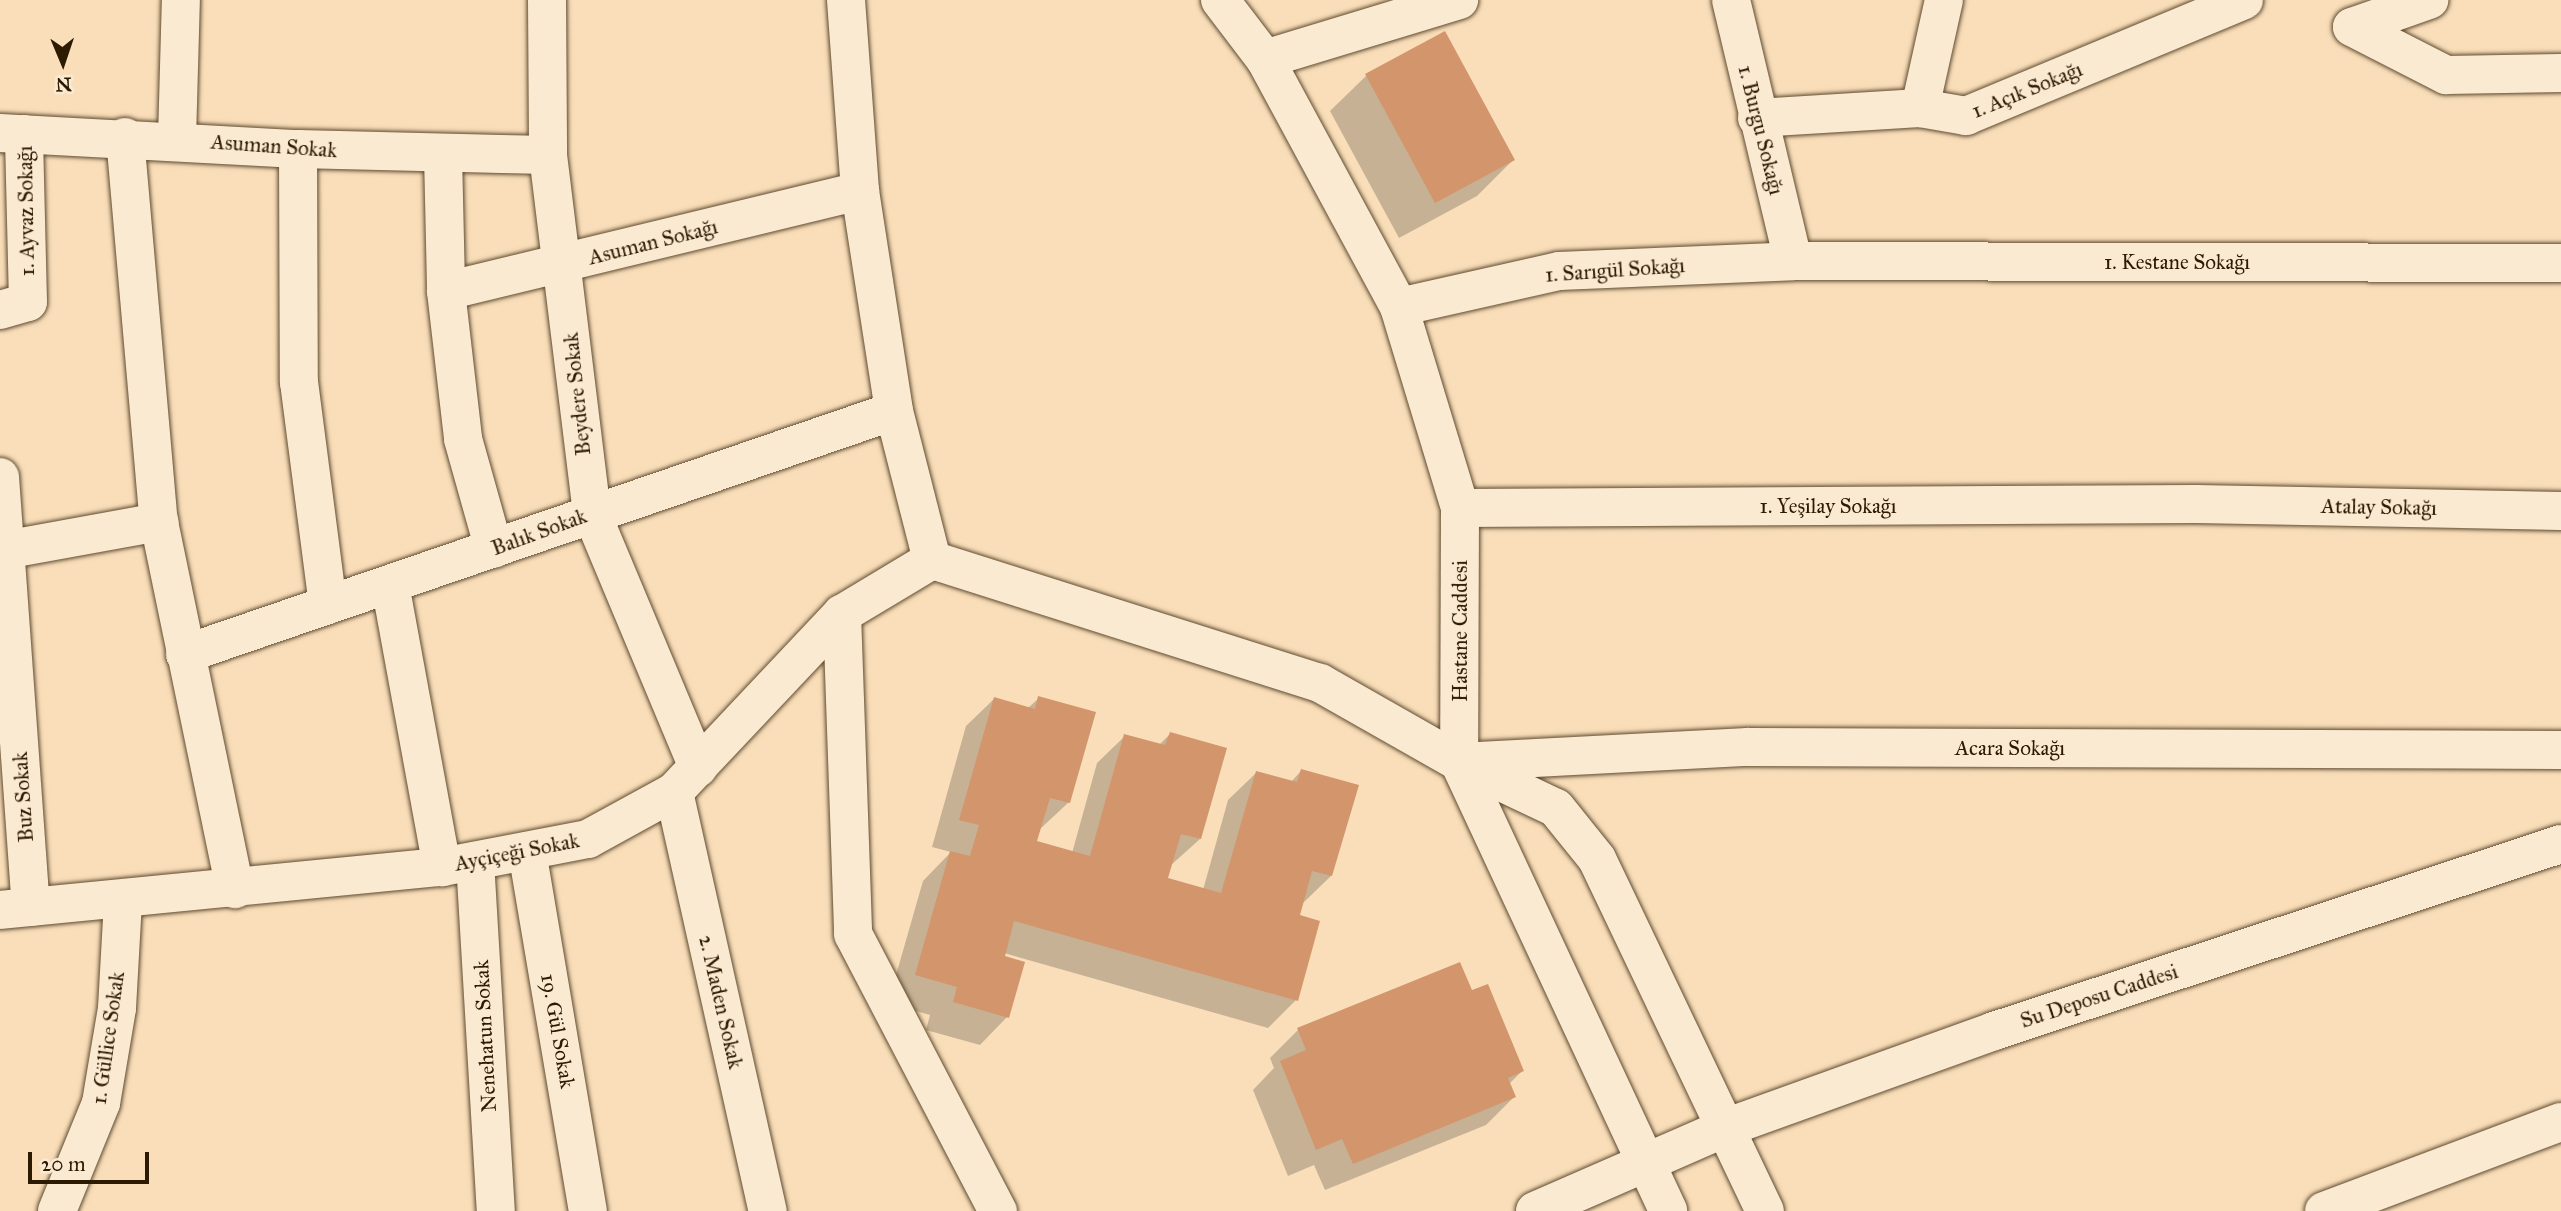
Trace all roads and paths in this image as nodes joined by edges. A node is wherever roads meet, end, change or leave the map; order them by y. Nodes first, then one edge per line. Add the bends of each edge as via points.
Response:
1 (181, 0) edge
2 (547, 0) edge
3 (846, 0) edge
4 (1220, 0) edge
5 (1459, 0) edge
6 (1731, 0) edge
7 (1944, 0) edge
8 (2244, 0) edge
9 (2429, 0) edge
10 (2344, 13) edge
11 (1265, 59) junction
12 (2561, 74) edge
13 (1920, 108) junction
14 (1757, 118) junction
15 (12, 134) edge
16 (125, 136) junction
17 (177, 139) junction
18 (298, 149) junction
19 (443, 154) junction
20 (548, 155) junction
21 (860, 191) junction
22 (1793, 261) junction
23 (2561, 263) edge
24 (565, 264) junction
25 (446, 291) junction
26 (1399, 306) junction
27 (0, 310) edge
28 (894, 411) junction
29 (0, 477) edge
30 (2196, 504) joint
31 (1460, 508) junction
32 (2561, 511) edge
33 (592, 514) junction
34 (159, 522) junction
35 (494, 548) junction
36 (5, 550) junction
37 (932, 560) junction
38 (390, 584) junction
39 (328, 605) junction
40 (842, 614) junction
41 (185, 654) junction
42 (2561, 750) edge
43 (1459, 762) junction
44 (686, 780) junction
45 (2561, 844) edge
46 (527, 851) junction
47 (459, 864) junction
48 (235, 889) junction
49 (122, 900) junction
50 (16, 909) edge
51 (2561, 1122) edge
52 (1725, 1128) junction
53 (1643, 1163) junction
54 (57, 1211) edge
55 (496, 1211) edge
56 (588, 1211) edge
57 (768, 1211) edge
58 (998, 1211) edge
59 (1535, 1211) edge
60 (1668, 1211) edge
61 (1765, 1211) edge
62 (2324, 1211) edge

1 - 17 street
2 - 20 street, Beydere Sokak
3 - 21 street
4 - 11 street, Hastane Caddesi
5 - 11 street
6 - 14 street, 1. Burgu Sokağı
7 - 13 street
8 - 13 street, 1. Açık Sokağı via 1966,117
9 - 10 street
10 - 12 street via 2446,75
11 - 26 street, Hastane Caddesi
13 - 14 street, 1. Açık Sokağı
14 - 22 street, 1. Burgu Sokağı
15 - 16 street, Asuman Sokak
15 - 27 street, 1. Ayvaz Sokağı via 28,302
16 - 17 street, Asuman Sokak
16 - 34 street
17 - 18 street, Asuman Sokak
18 - 19 street, Asuman Sokak
18 - 39 street via 299,382
19 - 20 street, Asuman Sokak
19 - 25 street
20 - 24 street, Beydere Sokak
21 - 24 street, Asuman Sokağı
21 - 28 street
22 - 23 street, 1. Kestane Sokağı
22 - 26 street, 1. Sarıgül Sokağı via 1559,271
24 - 25 street, Asuman Sokağı
24 - 33 street, Beydere Sokak via 576,404
25 - 35 street via 463,439
26 - 31 street, Hastane Caddesi
28 - 33 street, Balık Sokak
28 - 37 street
29 - 36 street, Buz Sokak
30 - 31 street, 1. Yeşilay Sokağı
30 - 32 street, Atalay Sokağı
31 - 43 street, Hastane Caddesi
33 - 35 street, Balık Sokak
33 - 44 street, Beydere Sokak
34 - 36 street
34 - 41 street
35 - 38 street, Balık Sokak
36 - 50 street, Buz Sokak
37 - 40 street, Ayçiçeği Sokak
37 - 43 street via 1320,682
38 - 39 street, Balık Sokak
38 - 47 street, Nenehatun Sokak
39 - 41 street, Balık Sokak
40 - 44 street, Ayçiçeği Sokak
40 - 58 street via 853,934
41 - 48 street
42 - 43 street, Acara Sokağı via 1748,747
43 - 52 street via 1556,808 1597,859
43 - 53 street, Hastane Caddesi
44 - 46 street, Ayçiçeği Sokak via 588,839
44 - 57 street, 2. Maden Sokak
45 - 52 street, Su Deposu Caddesi via 1994,1031
46 - 47 street, Ayçiçeği Sokak
46 - 56 street, 19. Gül Sokak
47 - 48 street, Ayçiçeği Sokak
47 - 55 street, Nenehatun Sokak
48 - 49 street, Ayçiçeği Sokak
49 - 50 street, Ayçiçeği Sokak
49 - 54 street, 1. Güllice Sokak via 117,1008 101,1103
51 - 62 street
52 - 53 street, Su Deposu Caddesi
52 - 61 street
53 - 59 street
53 - 60 street, Hastane Caddesi

